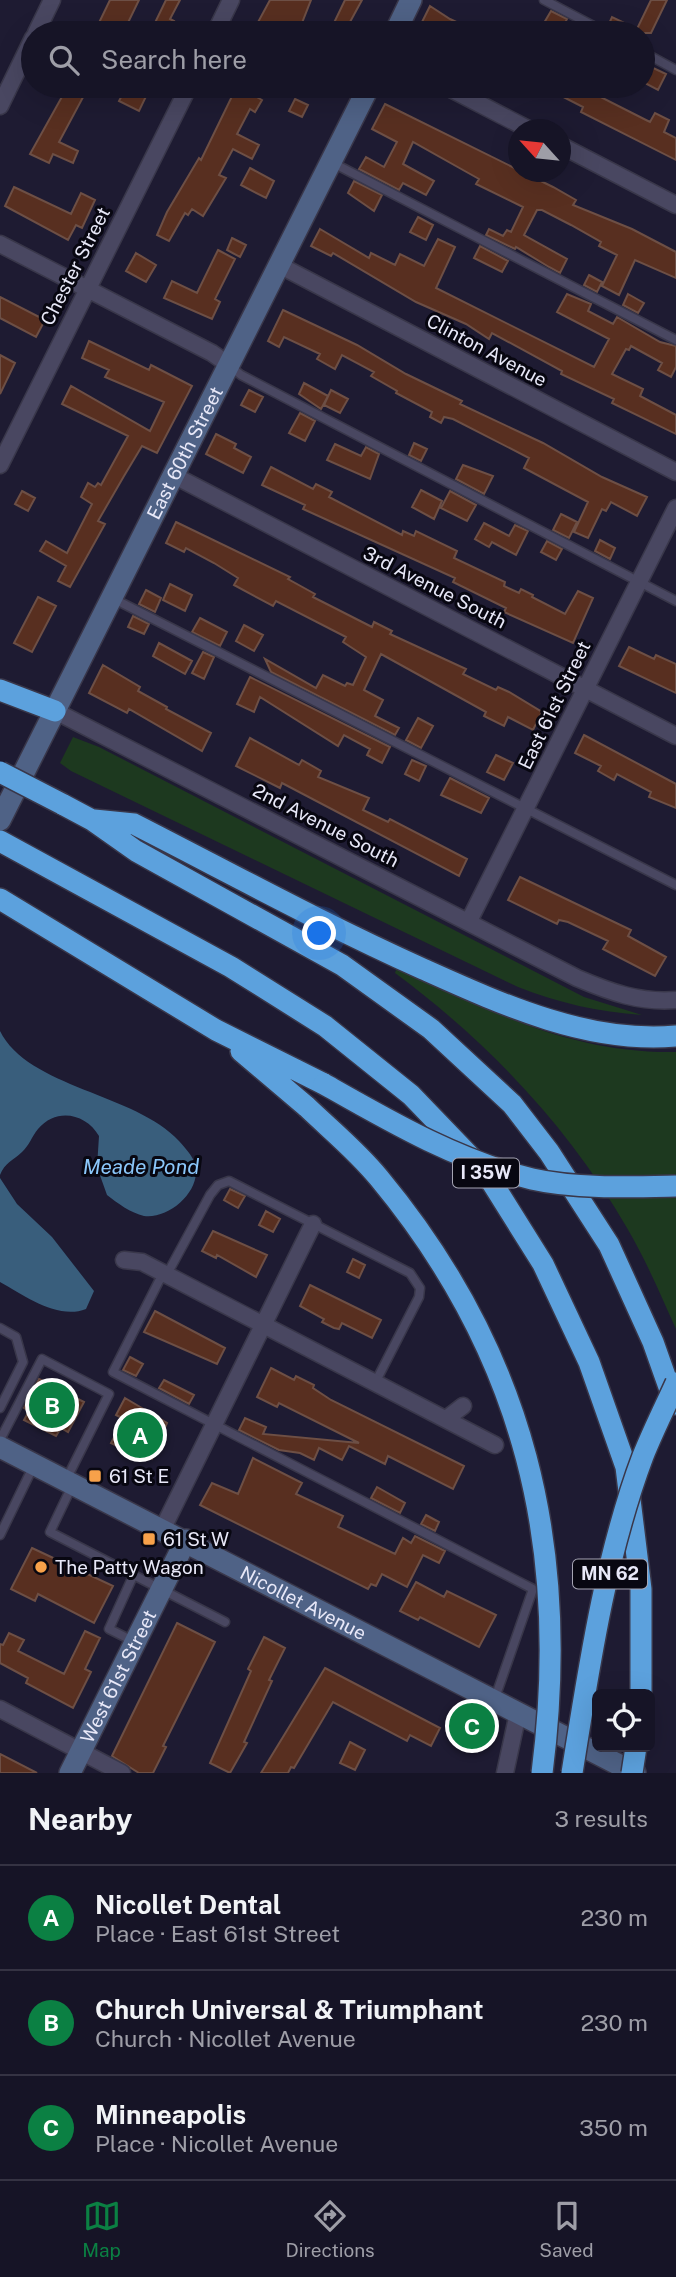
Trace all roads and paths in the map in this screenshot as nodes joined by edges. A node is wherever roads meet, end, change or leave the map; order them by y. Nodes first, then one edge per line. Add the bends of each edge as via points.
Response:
1 (52, 0) edge
2 (231, 0) edge
3 (411, 0) edge
4 (544, 0) edge
5 (42, 21) edge
6 (221, 21) edge
7 (401, 21) edge
8 (584, 21) edge
9 (655, 59) edge
10 (21, 63) edge
11 (676, 70) edge
12 (182, 98) edge
13 (363, 98) edge
14 (468, 98) edge
15 (0, 106) edge
16 (509, 119) edge
17 (571, 150) edge
18 (331, 162) junction
19 (676, 205) edge
20 (0, 244) edge
21 (279, 265) junction
22 (86, 290) junction
23 (676, 340) edge
24 (229, 365) junction
25 (0, 465) edge
26 (676, 472) edge
27 (173, 475) junction
28 (676, 508) edge
29 (639, 582) junction
30 (112, 598) junction
31 (676, 601) edge
32 (586, 688) junction
33 (0, 690) edge
34 (55, 711) junction
35 (676, 736) edge
36 (0, 772) edge
37 (527, 808) junction
38 (0, 820) edge
39 (92, 820) junction
40 (0, 841) edge
41 (676, 885) edge
42 (4, 901) edge
43 (469, 921) junction
44 (676, 1000) edge
45 (216, 1030) junction
46 (676, 1036) edge
47 (676, 1186) edge
48 (313, 1224) junction
49 (124, 1260) dead end
50 (165, 1273) junction
51 (264, 1324) junction
52 (0, 1328) edge
53 (375, 1382) junction
54 (676, 1383) edge
55 (463, 1406) dead end
56 (676, 1406) edge
57 (0, 1408) edge
58 (446, 1419) junction
59 (214, 1424) junction
60 (0, 1440) edge
61 (495, 1445) dead end
62 (0, 1447) edge
63 (34, 1464) junction
64 (70, 1482) junction
65 (163, 1528) junction
66 (0, 1535) edge
67 (186, 1541) junction
68 (134, 1574) junction
69 (162, 1588) junction
70 (225, 1622) dead end
71 (135, 1642) junction
72 (641, 1689) edge
73 (494, 1701) junction
74 (0, 1709) edge
75 (517, 1713) junction
76 (81, 1751) junction
77 (636, 1752) edge
78 (70, 1773) edge
79 (122, 1773) edge
80 (505, 1773) edge
81 (542, 1773) edge
82 (572, 1773) edge
83 (634, 1773) edge

1 - 5 street
2 - 6 street
3 - 7 street
4 - 8 lane
9 - 11 lane
10 - 15 street
12 - 22 street, Chester Street
13 - 18 street, East 60th Street
14 - 16 street
17 - 19 street
18 - 21 street, East 60th Street
18 - 23 lane
20 - 22 street
21 - 24 street, East 60th Street
21 - 26 street, Clinton Avenue
22 - 24 street
22 - 25 street, Chester Street
24 - 27 street, East 60th Street
24 - 29 lane
27 - 30 street, East 60th Street
27 - 32 street, 3rd Avenue South
28 - 29 street, East 61st Street
29 - 31 lane
29 - 32 street, East 61st Street
30 - 34 street, East 60th Street
30 - 37 lane
32 - 35 street, 3rd Avenue South
32 - 37 street, East 61st Street
33 - 34 highway
34 - 38 street, East 60th Street
34 - 43 street, 2nd Avenue South
36 - 39 highway, I 35W, bridge
37 - 41 lane
37 - 43 street, East 61st Street
39 - 46 highway via 134,824 355,939 490,999 570,1026 651,1038
39 - 56 highway, I 35W via 136,851 342,965 431,1030 512,1104 550,1152 609,1245
40 - 72 highway, I 35W via 230,967 325,1026 411,1095 486,1173 543,1264 589,1362 626,1467 641,1589
42 - 45 highway
43 - 44 street, 2nd Avenue South via 618,995
45 - 47 highway, bridge via 415,1136 472,1161 535,1179 624,1187
45 - 81 highway, bridge via 307,1107 377,1175 425,1237 470,1309 512,1405 534,1489 549,1595 549,1696
48 - 50 lane via 229,1181 218,1185
48 - 51 street
48 - 53 lane via 410,1273 420,1288
49 - 50 street via 142,1262
50 - 51 street
50 - 59 lane via 113,1372
51 - 53 street
51 - 59 street
52 - 57 lane via 16,1337 23,1362
53 - 58 street
54 - 82 highway, MN 62, bridge via 643,1457 617,1545 597,1626
55 - 58 street
58 - 61 street
59 - 65 street
59 - 73 lane via 533,1589
60 - 64 lane via 42,1359 109,1394
62 - 63 street, Nicollet Avenue
63 - 64 street, Nicollet Avenue
63 - 66 lane
64 - 65 street, Nicollet Avenue
64 - 68 lane via 50,1532
65 - 67 street, Nicollet Avenue
67 - 69 street, West 61st Street
67 - 73 street, Nicollet Avenue
68 - 69 lane
68 - 71 lane via 109,1629
69 - 70 lane
69 - 71 street, West 61st Street
71 - 76 street, West 61st Street
73 - 75 street, Nicollet Avenue
74 - 76 street
75 - 80 street
75 - 83 street, Nicollet Avenue
76 - 78 street, West 61st Street
76 - 79 street
77 - 83 highway, bridge

